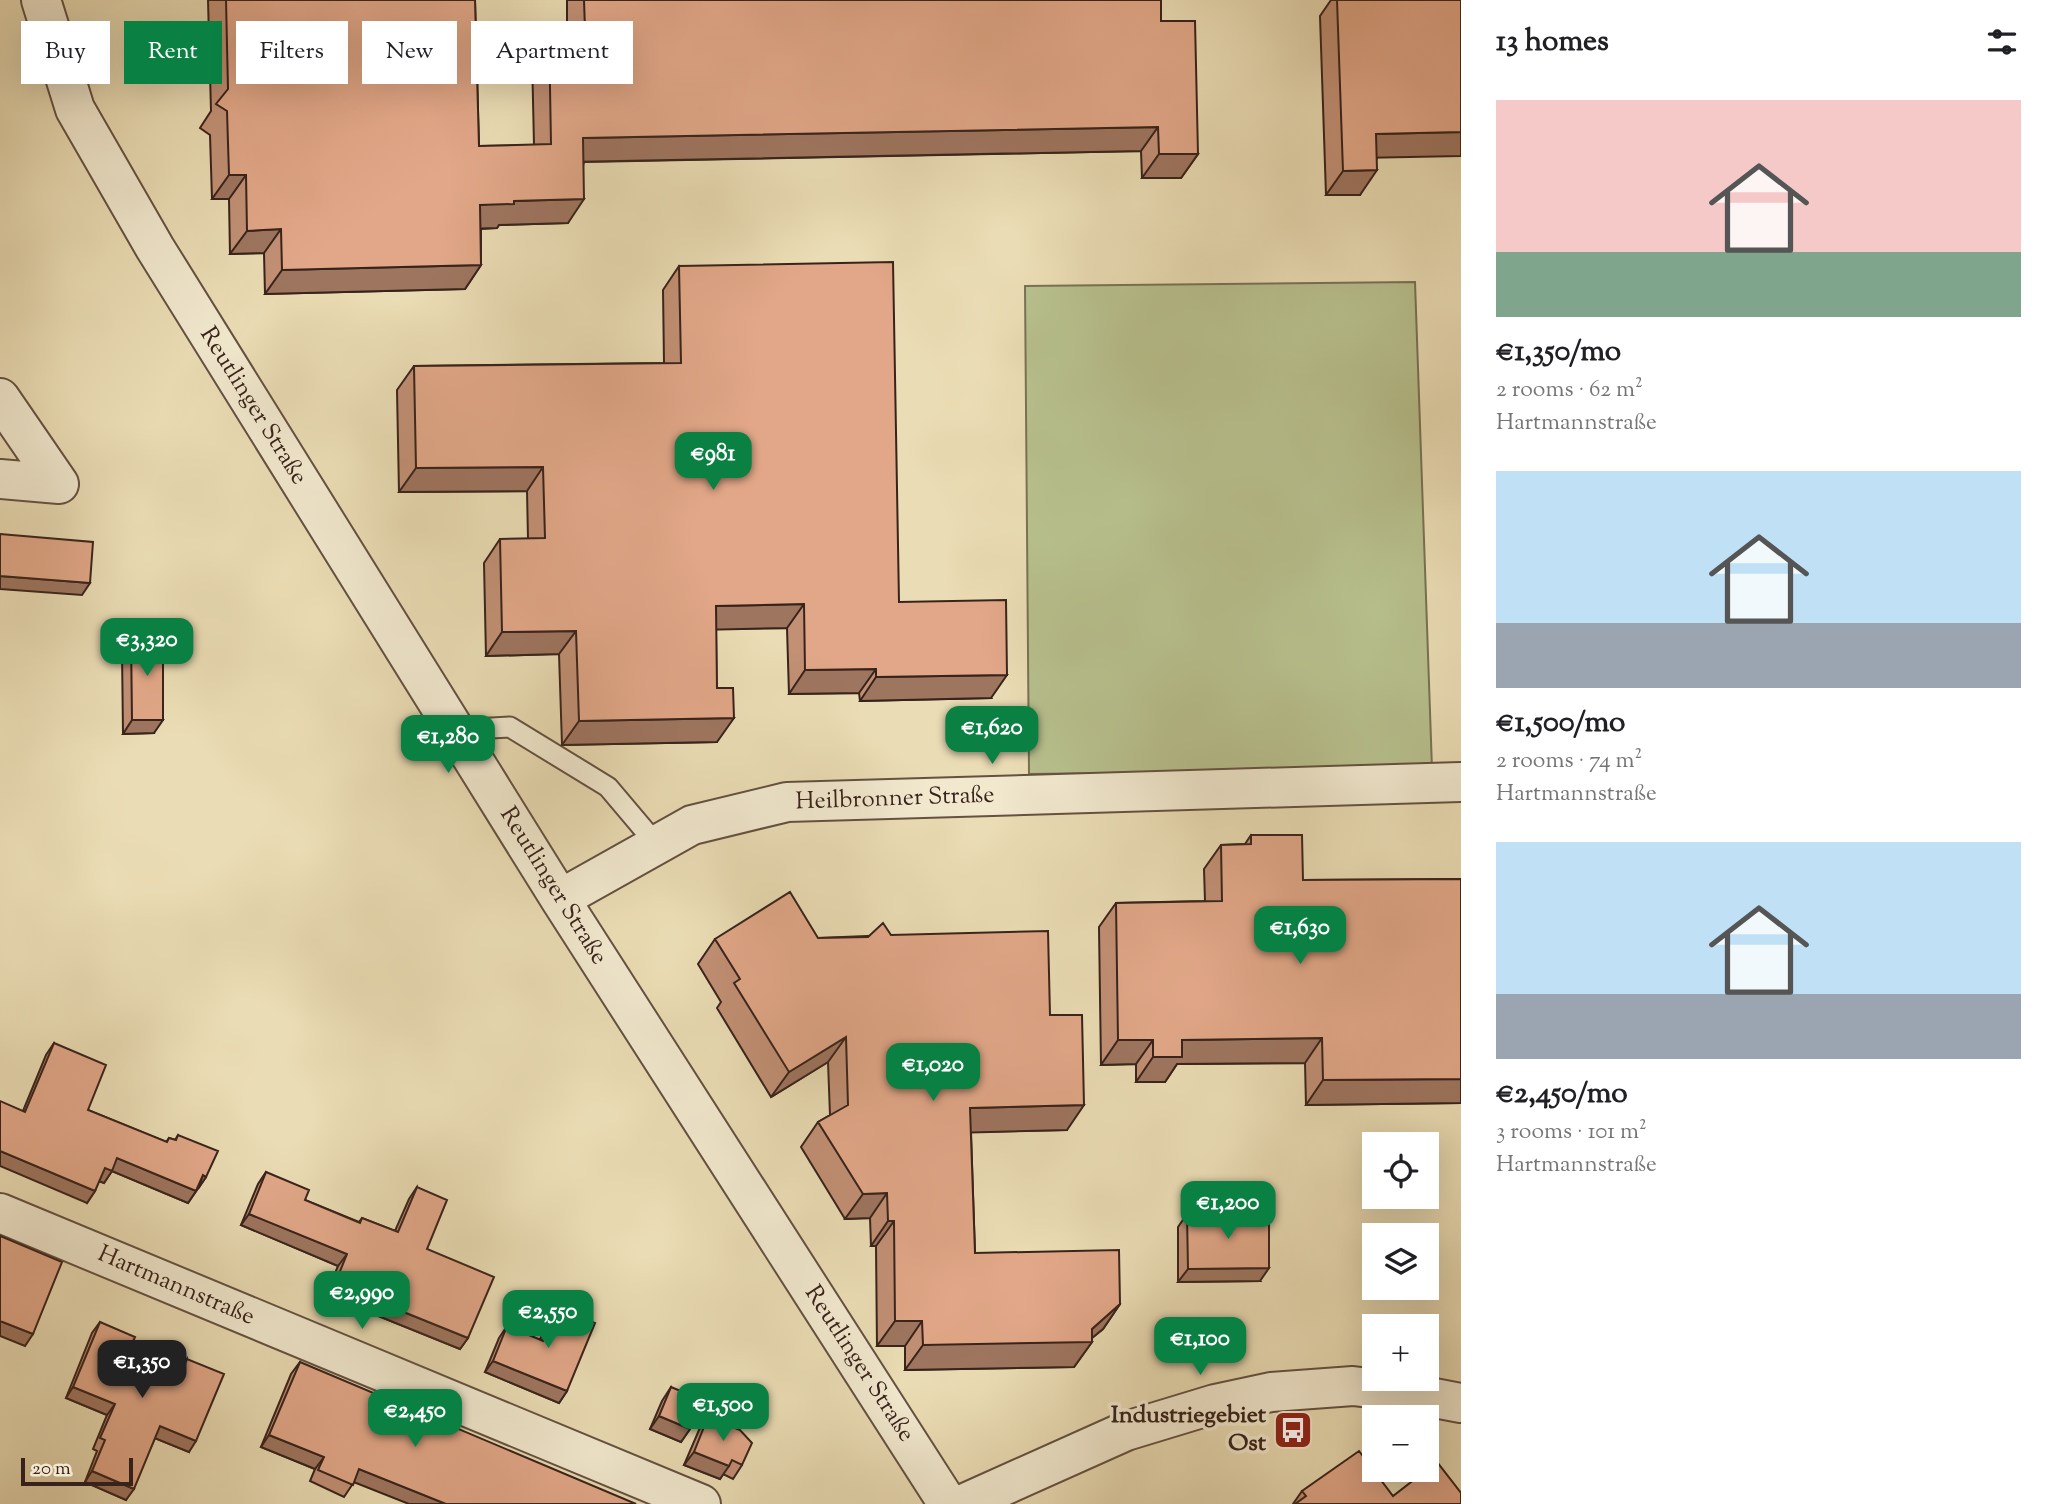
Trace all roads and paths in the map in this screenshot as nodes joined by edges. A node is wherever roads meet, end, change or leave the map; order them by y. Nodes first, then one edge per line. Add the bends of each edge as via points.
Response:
1 (41, 0) edge
2 (0, 398) edge
3 (0, 479) edge
4 (455, 730) junction
5 (1461, 782) edge
6 (657, 845) junction
7 (560, 899) junction
8 (0, 1213) edge
9 (1461, 1403) edge
10 (701, 1504) edge
11 (948, 1504) edge
12 (963, 1504) edge

1 - 4 street, Reutlinger Straße via 75,109 155,248
2 - 3 street via 59,484
4 - 6 lane via 510,727 608,787
4 - 7 street, Reutlinger Straße
5 - 6 street, Heilbronner Straße via 787,802 692,825
6 - 7 street, Heilbronner Straße
7 - 11 street, Reutlinger Straße
8 - 10 street, Hartmannstraße
9 - 12 street via 1353,1386 1271,1392 1126,1431

